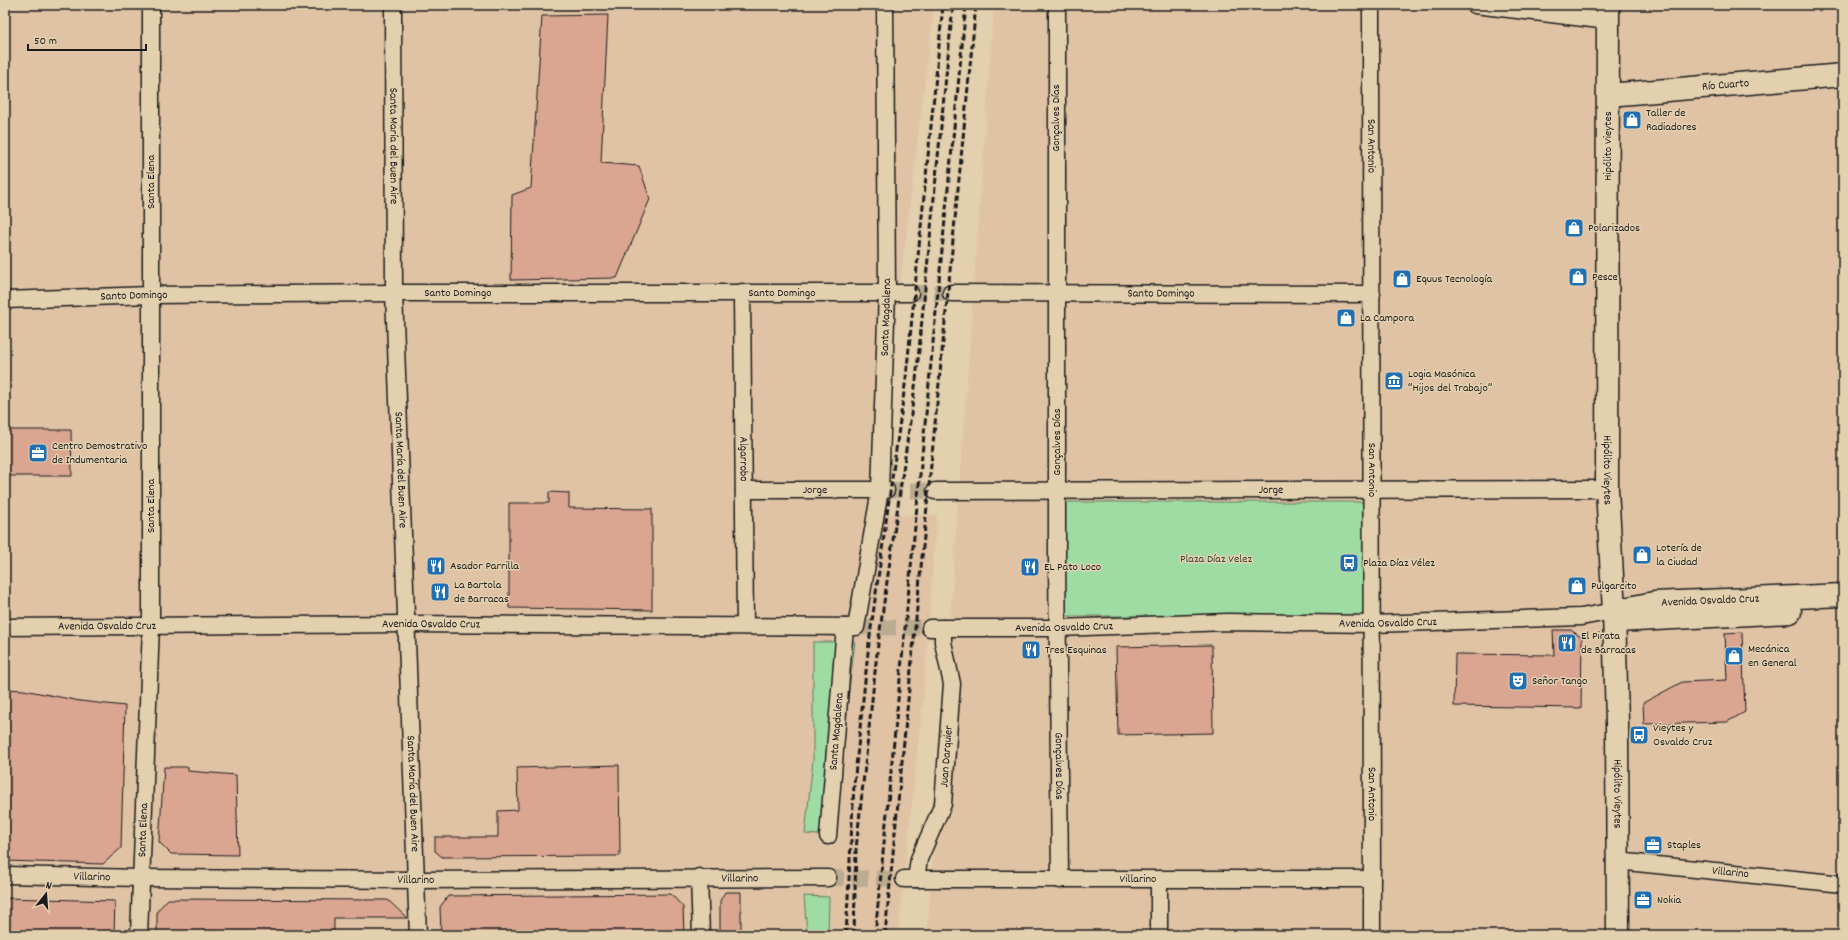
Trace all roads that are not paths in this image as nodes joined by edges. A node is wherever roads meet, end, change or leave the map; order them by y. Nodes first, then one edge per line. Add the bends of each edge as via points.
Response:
1 (151, 5) edge
2 (393, 5) edge
3 (884, 5) edge
4 (1057, 5) edge
5 (1371, 5) edge
6 (1475, 5) edge
7 (1608, 13) edge
8 (1843, 75) edge
9 (1608, 95) junction
10 (742, 292) junction
11 (887, 292) junction
12 (394, 293) junction
13 (910, 293) tunnel mouth
14 (951, 293) tunnel mouth
15 (1056, 294) junction
16 (1372, 294) junction
17 (151, 295) junction
18 (5, 300) edge
19 (744, 490) junction
20 (883, 490) junction
21 (1370, 490) junction
22 (1608, 490) junction
23 (935, 491) tunnel mouth
24 (1057, 491) junction
25 (1843, 595) edge
26 (1843, 610) edge
27 (1614, 616) junction
28 (406, 624) junction
29 (1372, 624) junction
30 (5, 626) edge
31 (151, 626) junction
32 (745, 626) junction
33 (851, 627) junction
34 (937, 628) joint
35 (1058, 628) junction
36 (828, 836) dead end
37 (1617, 861) junction
38 (5, 874) edge
39 (699, 877) junction
40 (141, 878) junction
41 (828, 878) tunnel mouth
42 (910, 879) joint
43 (1372, 879) junction
44 (416, 880) junction
45 (1060, 880) junction
46 (1159, 880) junction
47 (1843, 884) edge
48 (139, 935) edge
49 (418, 935) edge
50 (701, 935) edge
51 (1159, 935) edge
52 (1372, 935) edge
53 (1618, 935) edge

1 - 17 street, Santa Elena
2 - 12 street, Santa María del Buen Aire
3 - 11 street, Santa Magdalena
4 - 15 street, Gonçalves Días
5 - 16 street, San Antonio
6 - 7 street
7 - 9 main road, Hipólito Vieytes
8 - 9 main road, Río Cuarto
9 - 22 main road, Hipólito Vieytes
10 - 11 street, Santo Domingo
10 - 12 street, Santo Domingo
10 - 19 street, Algarrobo
11 - 13 street, Santo Domingo
11 - 20 street, Santa Magdalena
12 - 17 street, Santo Domingo
12 - 28 street, Santa María del Buen Aire
14 - 15 street, Santo Domingo
15 - 16 street, Santo Domingo
15 - 24 street, Gonçalves Días
16 - 21 street, San Antonio
17 - 18 street, Santo Domingo
17 - 31 street, Santa Elena
19 - 20 street, Jorge
19 - 32 street, Algarrobo
20 - 33 street, Santa Magdalena
21 - 22 street, Jorge
21 - 24 street, Jorge
21 - 29 street, San Antonio
22 - 27 main road, Hipólito Vieytes
23 - 24 street, Jorge
24 - 35 street, Gonçalves Días
25 - 27 main road, Avenida Osvaldo Cruz via 1654,603
26 - 27 main road, Avenida Osvaldo Cruz
27 - 29 street, Avenida Osvaldo Cruz
27 - 37 main road, Hipólito Vieytes
28 - 31 street, Avenida Osvaldo Cruz
28 - 32 street, Avenida Osvaldo Cruz
28 - 44 street, Santa María del Buen Aire
29 - 35 street, Avenida Osvaldo Cruz via 1228,622
29 - 43 street, San Antonio
30 - 31 street, Avenida Osvaldo Cruz
31 - 40 street, Santa Elena
32 - 33 street, Avenida Osvaldo Cruz
33 - 36 street, Santa Magdalena
34 - 35 street, Avenida Osvaldo Cruz
34 - 42 street, Juan Darquier via 943,642 952,684 943,804
35 - 45 street, Gonçalves Días
37 - 47 street, Villarino
37 - 53 main road, Hipólito Vieytes
38 - 40 street, Villarino
39 - 41 street, Villarino
39 - 44 street, Villarino
39 - 50 street
40 - 44 street, Villarino
40 - 48 street, Santa Elena
42 - 45 street, Villarino
43 - 46 street, Villarino
43 - 52 street, San Antonio
44 - 49 street, Santa María del Buen Aire
45 - 46 street, Villarino
46 - 51 street

